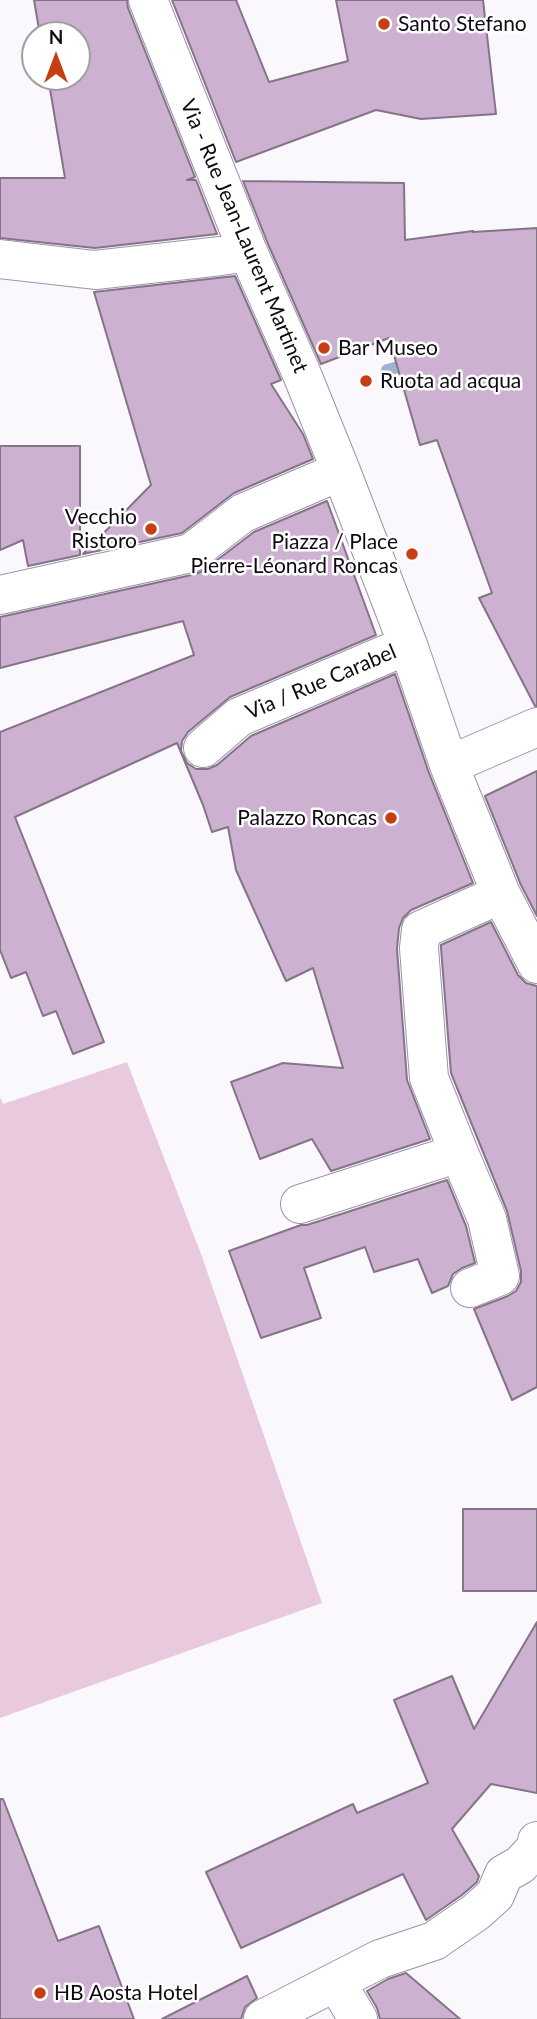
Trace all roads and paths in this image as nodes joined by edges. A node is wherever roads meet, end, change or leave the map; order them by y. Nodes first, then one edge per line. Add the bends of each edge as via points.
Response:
1 (148, 0) edge
2 (248, 251) junction
3 (0, 259) edge
4 (341, 471) junction
5 (0, 595) edge
6 (408, 645) junction
7 (537, 727) edge
8 (203, 748) dead end
9 (449, 765) junction
10 (501, 894) junction
11 (537, 964) edge
12 (459, 1153) junction
13 (300, 1204) dead end
14 (470, 1289) dead end
15 (537, 1841) edge
16 (336, 1982) junction
17 (263, 2019) edge
18 (358, 2019) edge

1 - 2 street, Via - Rue Jean-Laurent Martinet
2 - 3 street via 95,270
2 - 4 street, Via - Rue Jean-Laurent Martinet
4 - 5 street via 243,513 191,553
4 - 6 street, Via - Rue Jean-Laurent Martinet
6 - 8 street, Via / Rue Carabel via 239,717
6 - 9 street, Via - Rue Jean-Laurent Martinet
7 - 9 street
9 - 10 street, Via - Rue Jean-Laurent Martinet
10 - 11 street, Via - Rue Jean-Laurent Martinet
10 - 12 street via 421,930 429,1078
12 - 13 street
12 - 14 street via 487,1219 500,1276
15 - 16 street via 536,1848 504,1874 495,1895 476,1912 434,1941 380,1959
16 - 17 street
16 - 18 street

